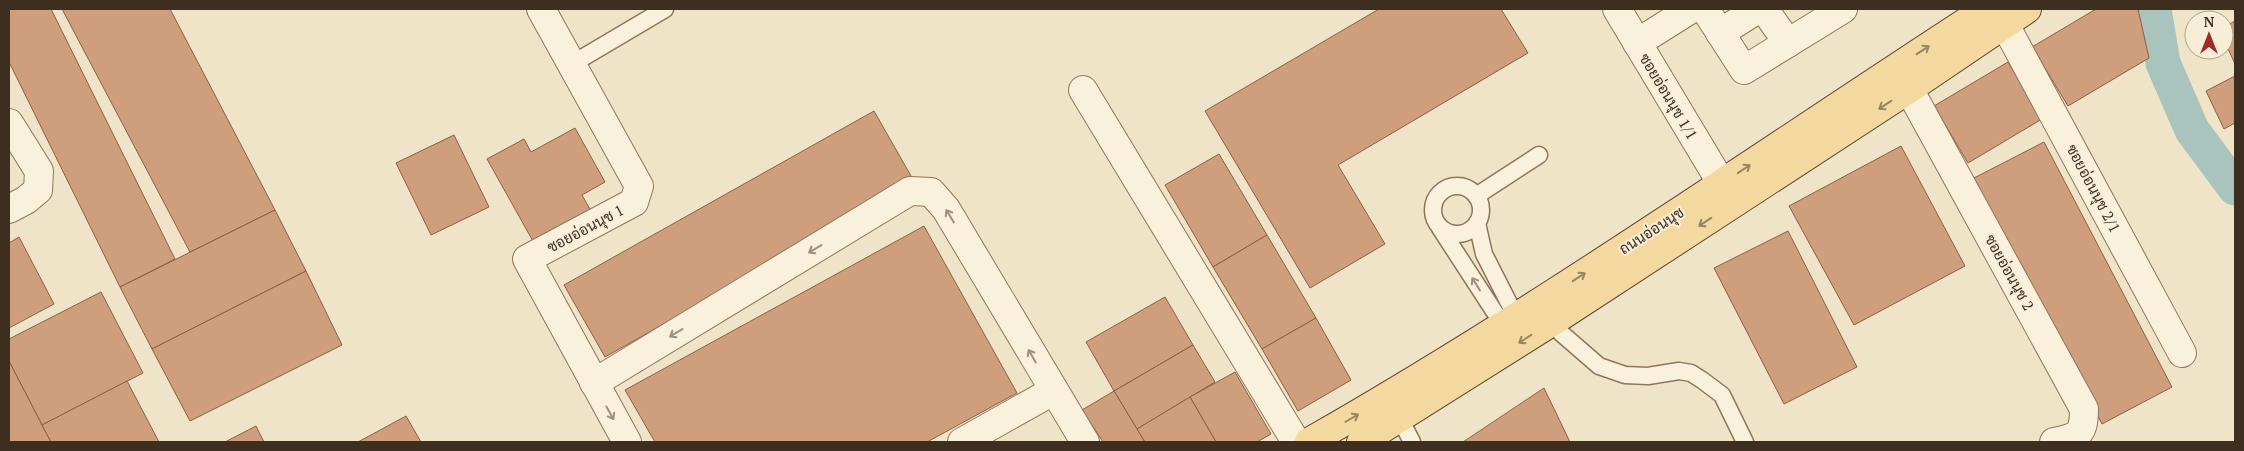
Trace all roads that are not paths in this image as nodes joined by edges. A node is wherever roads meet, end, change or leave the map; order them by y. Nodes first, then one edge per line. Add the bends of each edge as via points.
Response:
1 (541, 9) edge
2 (665, 9) edge
3 (1617, 9) edge
4 (1691, 9) edge
5 (1705, 9) edge
6 (1758, 9) edge
7 (1764, 9) edge
8 (1843, 9) edge
9 (2027, 9) edge
10 (1995, 14) edge
11 (1720, 33) junction
12 (1638, 43) junction
13 (1788, 43) junction
14 (572, 64) junction
15 (1902, 79) junction
16 (1083, 90) dead end
17 (9, 123) edge
18 (1539, 155) dead end
19 (1722, 184) junction
20 (1476, 196) junction
21 (9, 209) edge
22 (1477, 223) junction
23 (1440, 228) junction
24 (1549, 310) junction
25 (1509, 321) junction
26 (2182, 353) dead end
27 (594, 383) junction
28 (1053, 391) junction
29 (1401, 419) edge
30 (627, 442) edge
31 (962, 442) edge
32 (1085, 442) edge
33 (1296, 442) edge
34 (1309, 442) edge
35 (1361, 442) edge
36 (1746, 442) edge
37 (2054, 442) edge

1 - 14 street, ซอยอ่อนนุช 1
2 - 14 lane
3 - 12 street, ซอยอ่อนนุช 1/1
4 - 12 street
5 - 11 street
6 - 11 street
7 - 13 street
8 - 13 street
9 - 10 main road, ถนนอ่อนนุช
10 - 15 main road, ถนนอ่อนนุช
10 - 26 street, ซอยอ่อนนุช 2/1
11 - 13 street via 1744,70
12 - 19 street, ซอยอ่อนนุช 1/1
14 - 27 street, ซอยอ่อนนุช 1 via 639,186 634,202 527,260
19 -> 15 main road, ถนนอ่อนนุช
15 -> 24 main road, ถนนอ่อนนุช
15 - 37 street, ซอยอ่อนนุช 2 via 2084,409 2080,432 2074,438
16 - 33 street
17 - 21 street via 39,171 38,190
18 - 20 lane
24 -> 19 main road, ถนนอ่อนนุช
20 - 22 lane via 1481,208
20 - 23 lane via 1468,188 1445,188 1432,207
22 - 23 lane via 1464,233 1448,233
22 - 25 lane via 1484,254
25 -> 23 lane
24 - 25 main road, ถนนอ่อนนุช
24 -> 29 main road, ถนนอ่อนนุช
24 - 36 lane via 1561,333 1599,366 1625,375 1648,376 1679,371 1691,373 1702,380 1722,395
25 - 29 main road, ถนนอ่อนนุช
28 -> 27 street via 946,209 931,192 910,191
27 -> 30 street, ซอยอ่อนนุช 1
28 - 31 street
28 - 32 street
34 -> 29 main road, ถนนอ่อนนุช
29 - 35 main road, ถนนอ่อนนุช

